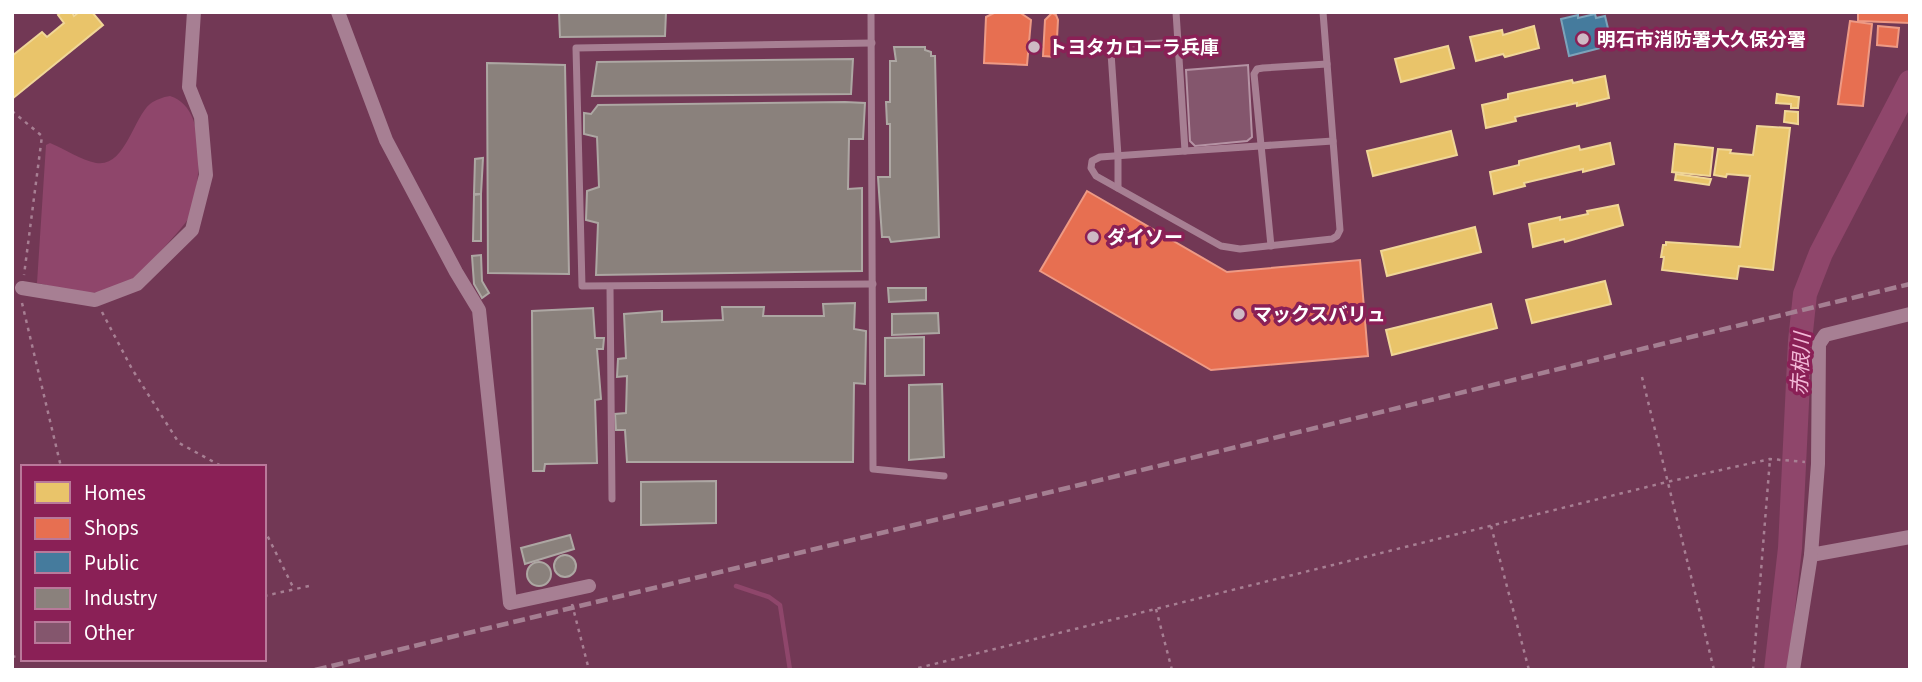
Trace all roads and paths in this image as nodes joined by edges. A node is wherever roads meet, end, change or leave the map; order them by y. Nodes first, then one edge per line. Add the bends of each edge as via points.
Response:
1 (194, 12) edge
2 (338, 12) edge
3 (872, 12) edge
4 (1176, 12) edge
5 (1323, 12) edge
6 (1178, 42) junction
7 (872, 43) junction
8 (1327, 64) junction
9 (1333, 141) junction
10 (1261, 146) junction
11 (1185, 151) junction
12 (1118, 156) junction
13 (1118, 188) junction
14 (1271, 246) junction
15 (873, 284) junction
16 (610, 287) junction
17 (22, 288) dead end
18 (95, 300) junction
19 (1910, 314) edge
20 (1642, 377) dead end
21 (1770, 459) junction
22 (1818, 464) junction
23 (219, 465) edge
24 (944, 476) dead end
25 (1667, 482) junction
26 (612, 499) dead end
27 (1491, 526) junction
28 (266, 533) edge
29 (1910, 537) edge
30 (1811, 555) junction
31 (309, 586) dead end
32 (589, 586) dead end
33 (294, 589) junction
34 (569, 590) junction
35 (266, 596) edge
36 (1156, 608) junction
37 (589, 670) edge
38 (910, 670) edge
39 (1172, 670) edge
40 (1530, 670) edge
41 (1714, 670) edge
42 (1753, 670) edge
43 (1793, 670) edge

1 - 18 street via 189,87 201,117 206,174 192,230 137,284
2 - 34 street via 386,140 479,310 510,603
3 - 7 lane
4 - 6 lane
5 - 8 lane
6 - 11 lane
6 - 12 lane via 1112,48
7 - 15 lane
7 - 16 lane via 576,48 582,286
8 - 9 lane
8 - 10 lane via 1257,69
9 - 10 lane
9 - 14 lane via 1338,236
10 - 11 lane
10 - 14 lane
11 - 12 lane
12 - 13 lane
12 - 13 lane via 1100,157 1092,161 1091,168
13 - 14 lane via 1221,246
15 - 16 lane
15 - 24 lane via 873,469
16 - 26 lane
17 - 18 street
18 - 23 path via 179,443
19 - 22 street via 1825,335 1819,344
20 - 25 path
21 - 22 path
21 - 25 path
21 - 42 path
22 - 30 street
25 - 27 path
25 - 41 path
27 - 36 path
27 - 40 path
28 - 33 path
29 - 30 street
30 - 43 street
31 - 33 path
32 - 34 street
33 - 35 path
34 - 37 path
36 - 38 path
36 - 39 path

